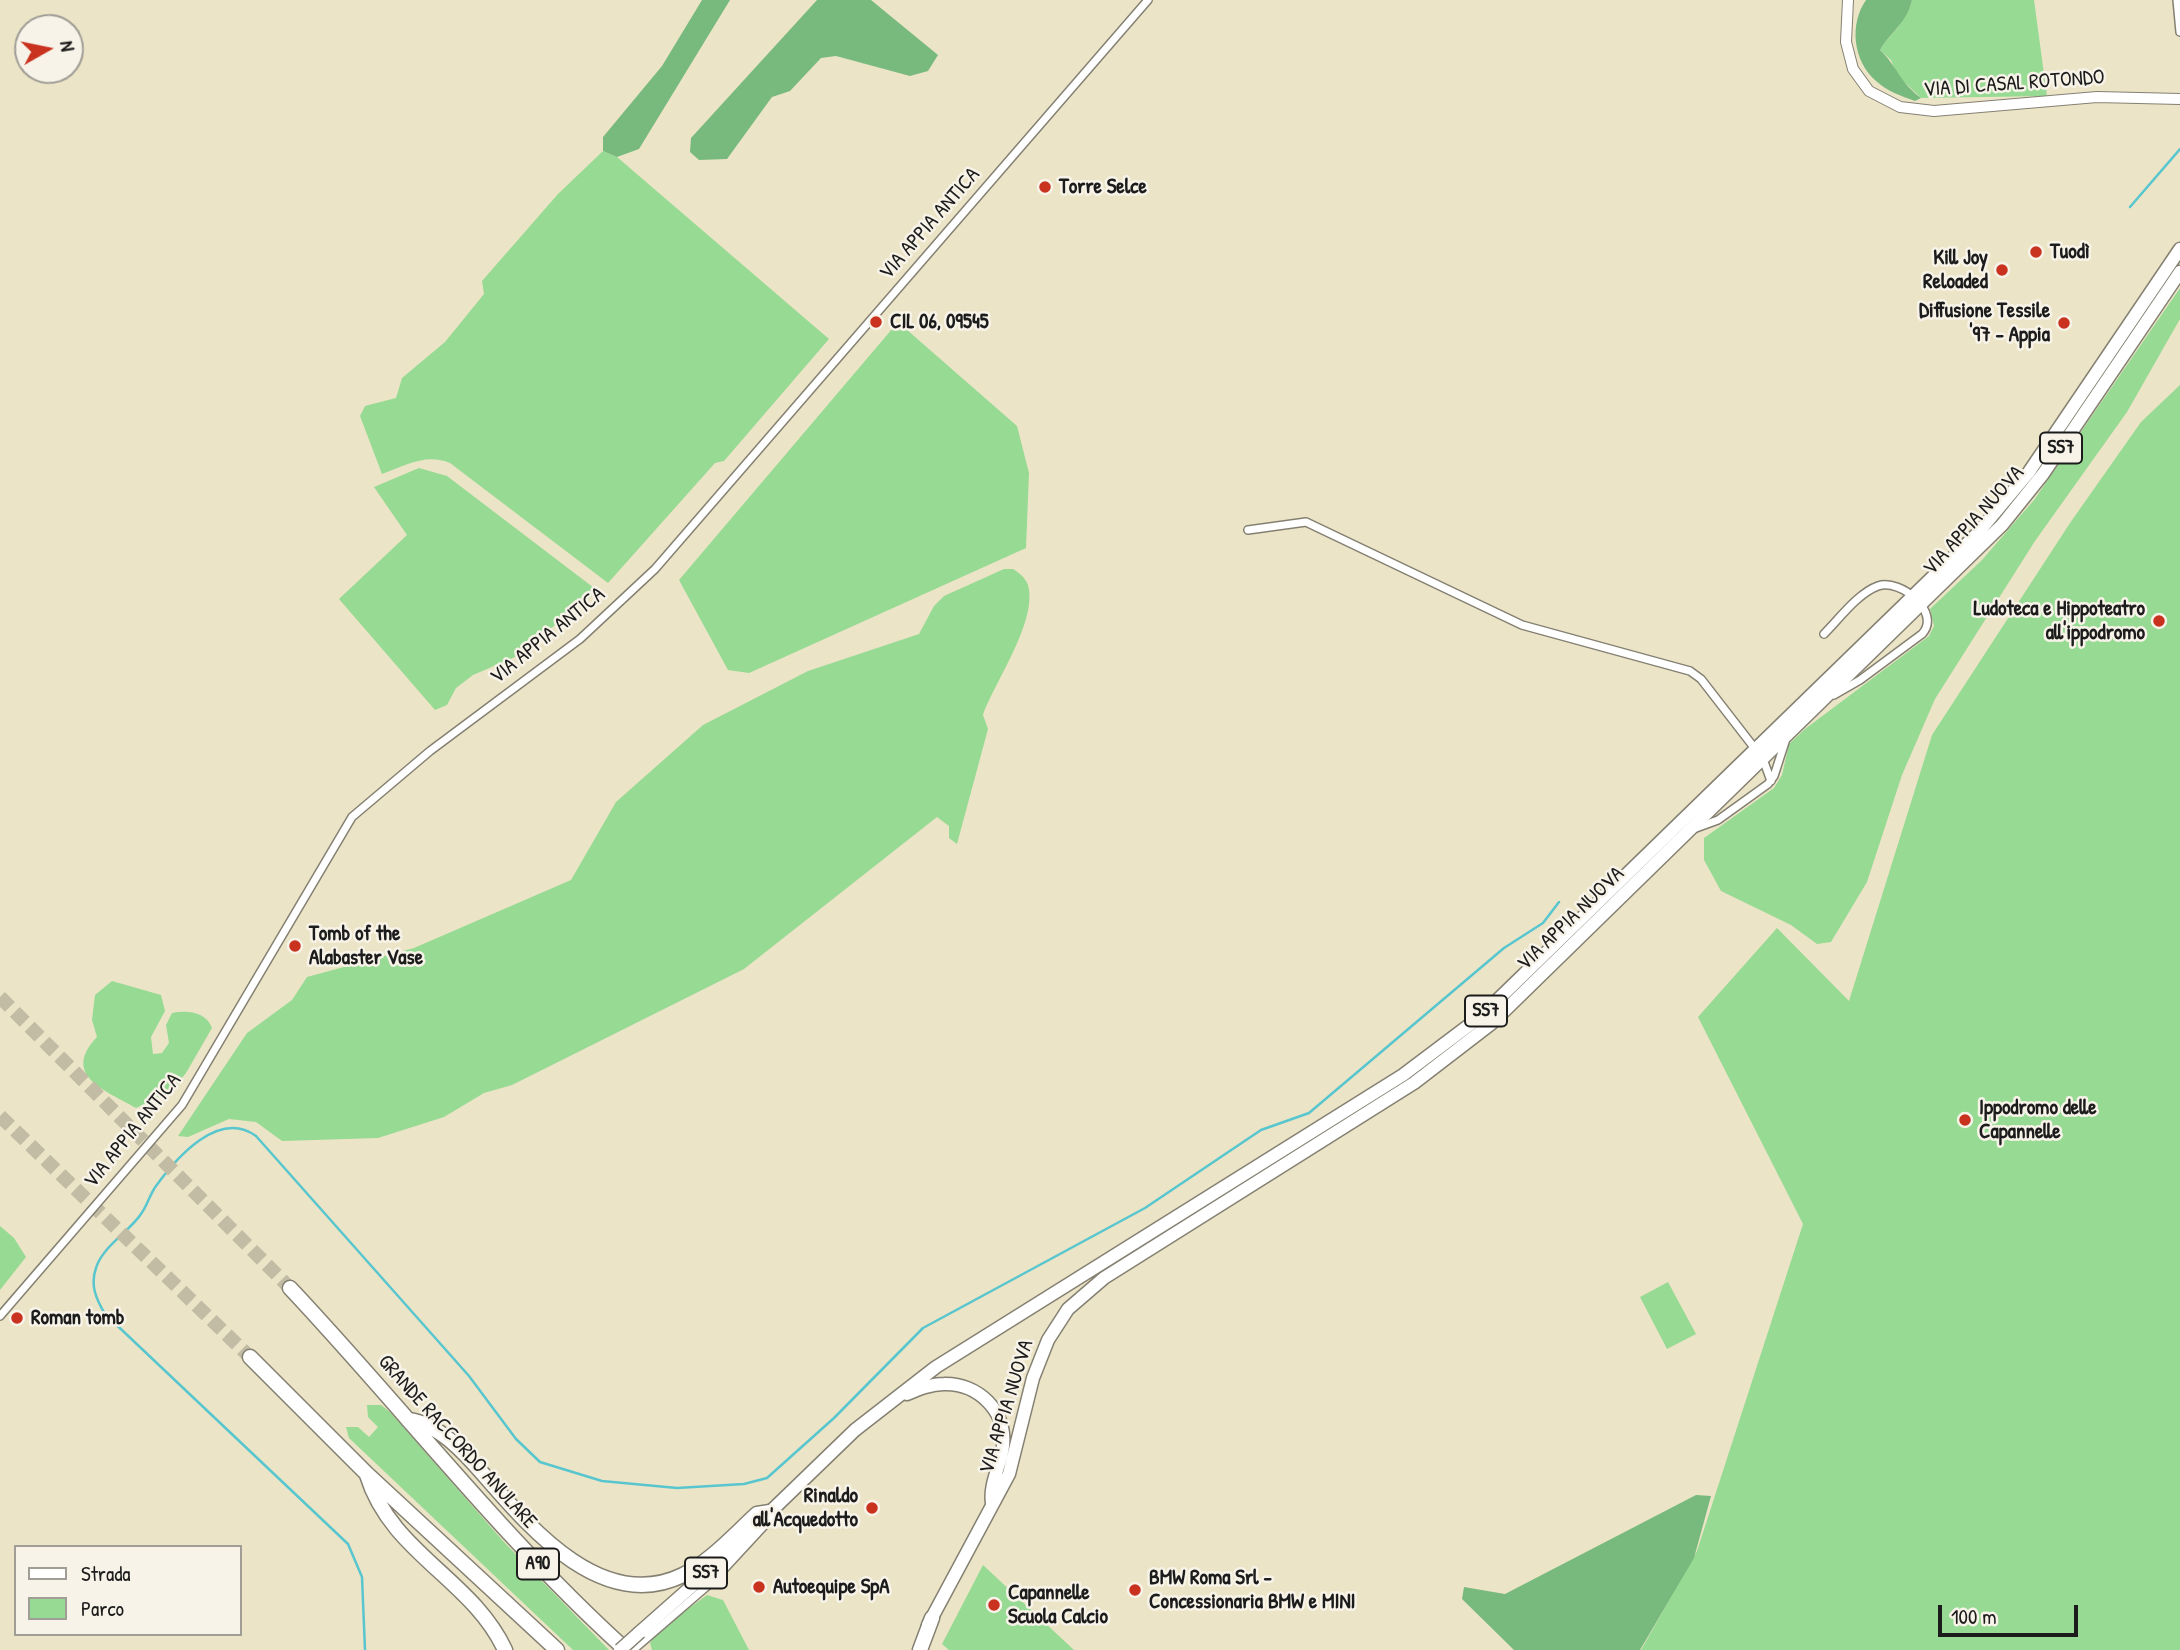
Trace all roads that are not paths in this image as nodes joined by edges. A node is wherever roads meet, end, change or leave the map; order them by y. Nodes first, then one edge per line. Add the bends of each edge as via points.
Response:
1 (1148, 0) edge
2 (1849, 0) edge
3 (2177, 0) edge
4 (2180, 32) edge
5 (2180, 99) edge
6 (2180, 249) edge
7 (2180, 272) edge
8 (1248, 530) dead end
9 (1917, 601) junction
10 (1824, 634) dead end
11 (1827, 698) junction
12 (1786, 738) junction
13 (1759, 755) junction
14 (1771, 781) junction
15 (1693, 829) junction
16 (290, 1288) tunnel mouth
17 (0, 1316) edge
18 (250, 1357) tunnel mouth
19 (892, 1400) junction
20 (408, 1420) junction
21 (367, 1474) junction
22 (798, 1485) junction
23 (992, 1503) junction
24 (770, 1512) junction
25 (932, 1618) junction
26 (642, 1636) junction
27 (505, 1650) edge
28 (557, 1650) edge
29 (620, 1650) edge
30 (626, 1650) edge
31 (633, 1650) edge
32 (914, 1650) edge
33 (920, 1650) edge

1 - 17 street, VIA APPIA ANTICA via 655,569 580,639 430,751 352,817 182,1105
2 - 5 street, VIA DI CASAL ROTONDO via 1846,36 1851,65 1869,91 1895,105 1934,111 2097,97
3 - 4 street
6 - 9 main road, VIA APPIA NUOVA / SS7 via 2015,491
7 - 9 main road, VIA APPIA NUOVA / SS7 via 2043,474 2001,525
8 - 13 street via 1306,522 1522,625 1687,670 1701,679
9 - 10 street via 1897,586 1878,586
9 - 11 main road, VIA APPIA NUOVA / SS7
9 - 11 street via 1928,621 1924,633
9 - 13 main road, VIA APPIA NUOVA / SS7
11 - 12 main road, VIA APPIA NUOVA / SS7
12 - 13 main road, VIA APPIA NUOVA / SS7
12 - 14 street
13 - 14 street
13 - 15 main road, VIA APPIA NUOVA / SS7
13 - 19 main road, VIA APPIA NUOVA / SS7 via 1443,1048 962,1349
14 - 15 street via 1718,820
15 - 23 main road, VIA APPIA NUOVA / SS7 via 1454,1055 1080,1296 1060,1319 1041,1353 1009,1474
16 - 20 highway, GRANDE RACCORDO ANULARE / A90
18 - 21 highway, A90
19 - 22 main road, VIA APPIA NUOVA / SS7
19 - 23 main road via 947,1384 969,1389 987,1400 999,1416 1004,1439 990,1492
20 - 24 highway via 420,1421 457,1446 569,1559 617,1582 652,1584 686,1574 757,1514
20 - 30 highway, GRANDE RACCORDO ANULARE / A90 via 554,1581
21 - 27 highway via 386,1518 466,1597
21 - 28 highway, A90
22 - 24 main road, VIA APPIA NUOVA / SS7
22 - 26 street, VIA APPIA NUOVA via 713,1581
23 - 25 main road, VIA APPIA NUOVA
24 - 26 main road, VIA APPIA NUOVA / SS7
25 - 32 main road, VIA APPIA NUOVA
25 - 33 highway
26 - 29 main road, VIA APPIA NUOVA / SS7, bridge
26 - 31 street, VIA APPIA NUOVA

